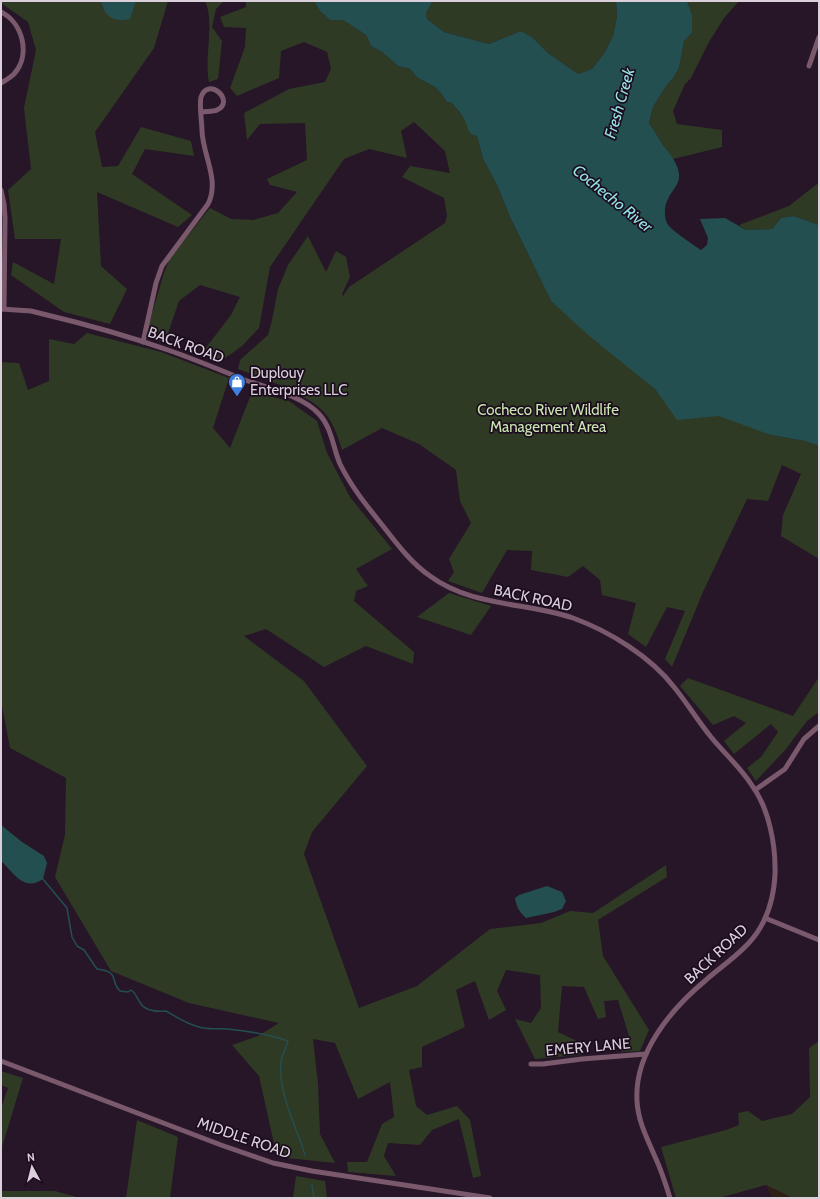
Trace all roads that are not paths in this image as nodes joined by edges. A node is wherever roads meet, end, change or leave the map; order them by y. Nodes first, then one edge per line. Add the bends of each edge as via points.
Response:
1 (1, 12) edge
2 (819, 37) edge
3 (809, 66) dead end
4 (1, 83) edge
5 (202, 112) junction
6 (1, 190) edge
7 (3, 309) edge
8 (143, 342) junction
9 (819, 726) edge
10 (756, 790) junction
11 (764, 918) junction
12 (819, 940) edge
13 (646, 1054) junction
14 (1, 1061) edge
15 (531, 1064) dead end
16 (490, 1198) edge
17 (670, 1198) edge

1 - 4 street via 17,25 23,46 18,68
2 - 3 street
5 - 5 street via 203,94 209,90 219,92 223,98 220,108
5 - 8 street via 204,146 212,176 213,192 208,204 162,266
6 - 7 street via 5,218
7 - 8 street, BACK ROAD via 31,311
8 - 10 street, BACK ROAD via 289,396 311,407 328,428 338,458 355,492 395,542 426,574 450,588 479,598 577,620 636,651 671,683 711,737
9 - 10 street via 804,738 785,769
10 - 11 street, BACK ROAD via 765,813 774,851 774,888
11 - 12 street
11 - 13 street, BACK ROAD via 760,928 742,949 678,1008
13 - 15 street, EMERY LANE
13 - 17 street, BACK ROAD via 638,1079 638,1111
14 - 16 street, MIDDLE ROAD via 274,1164

